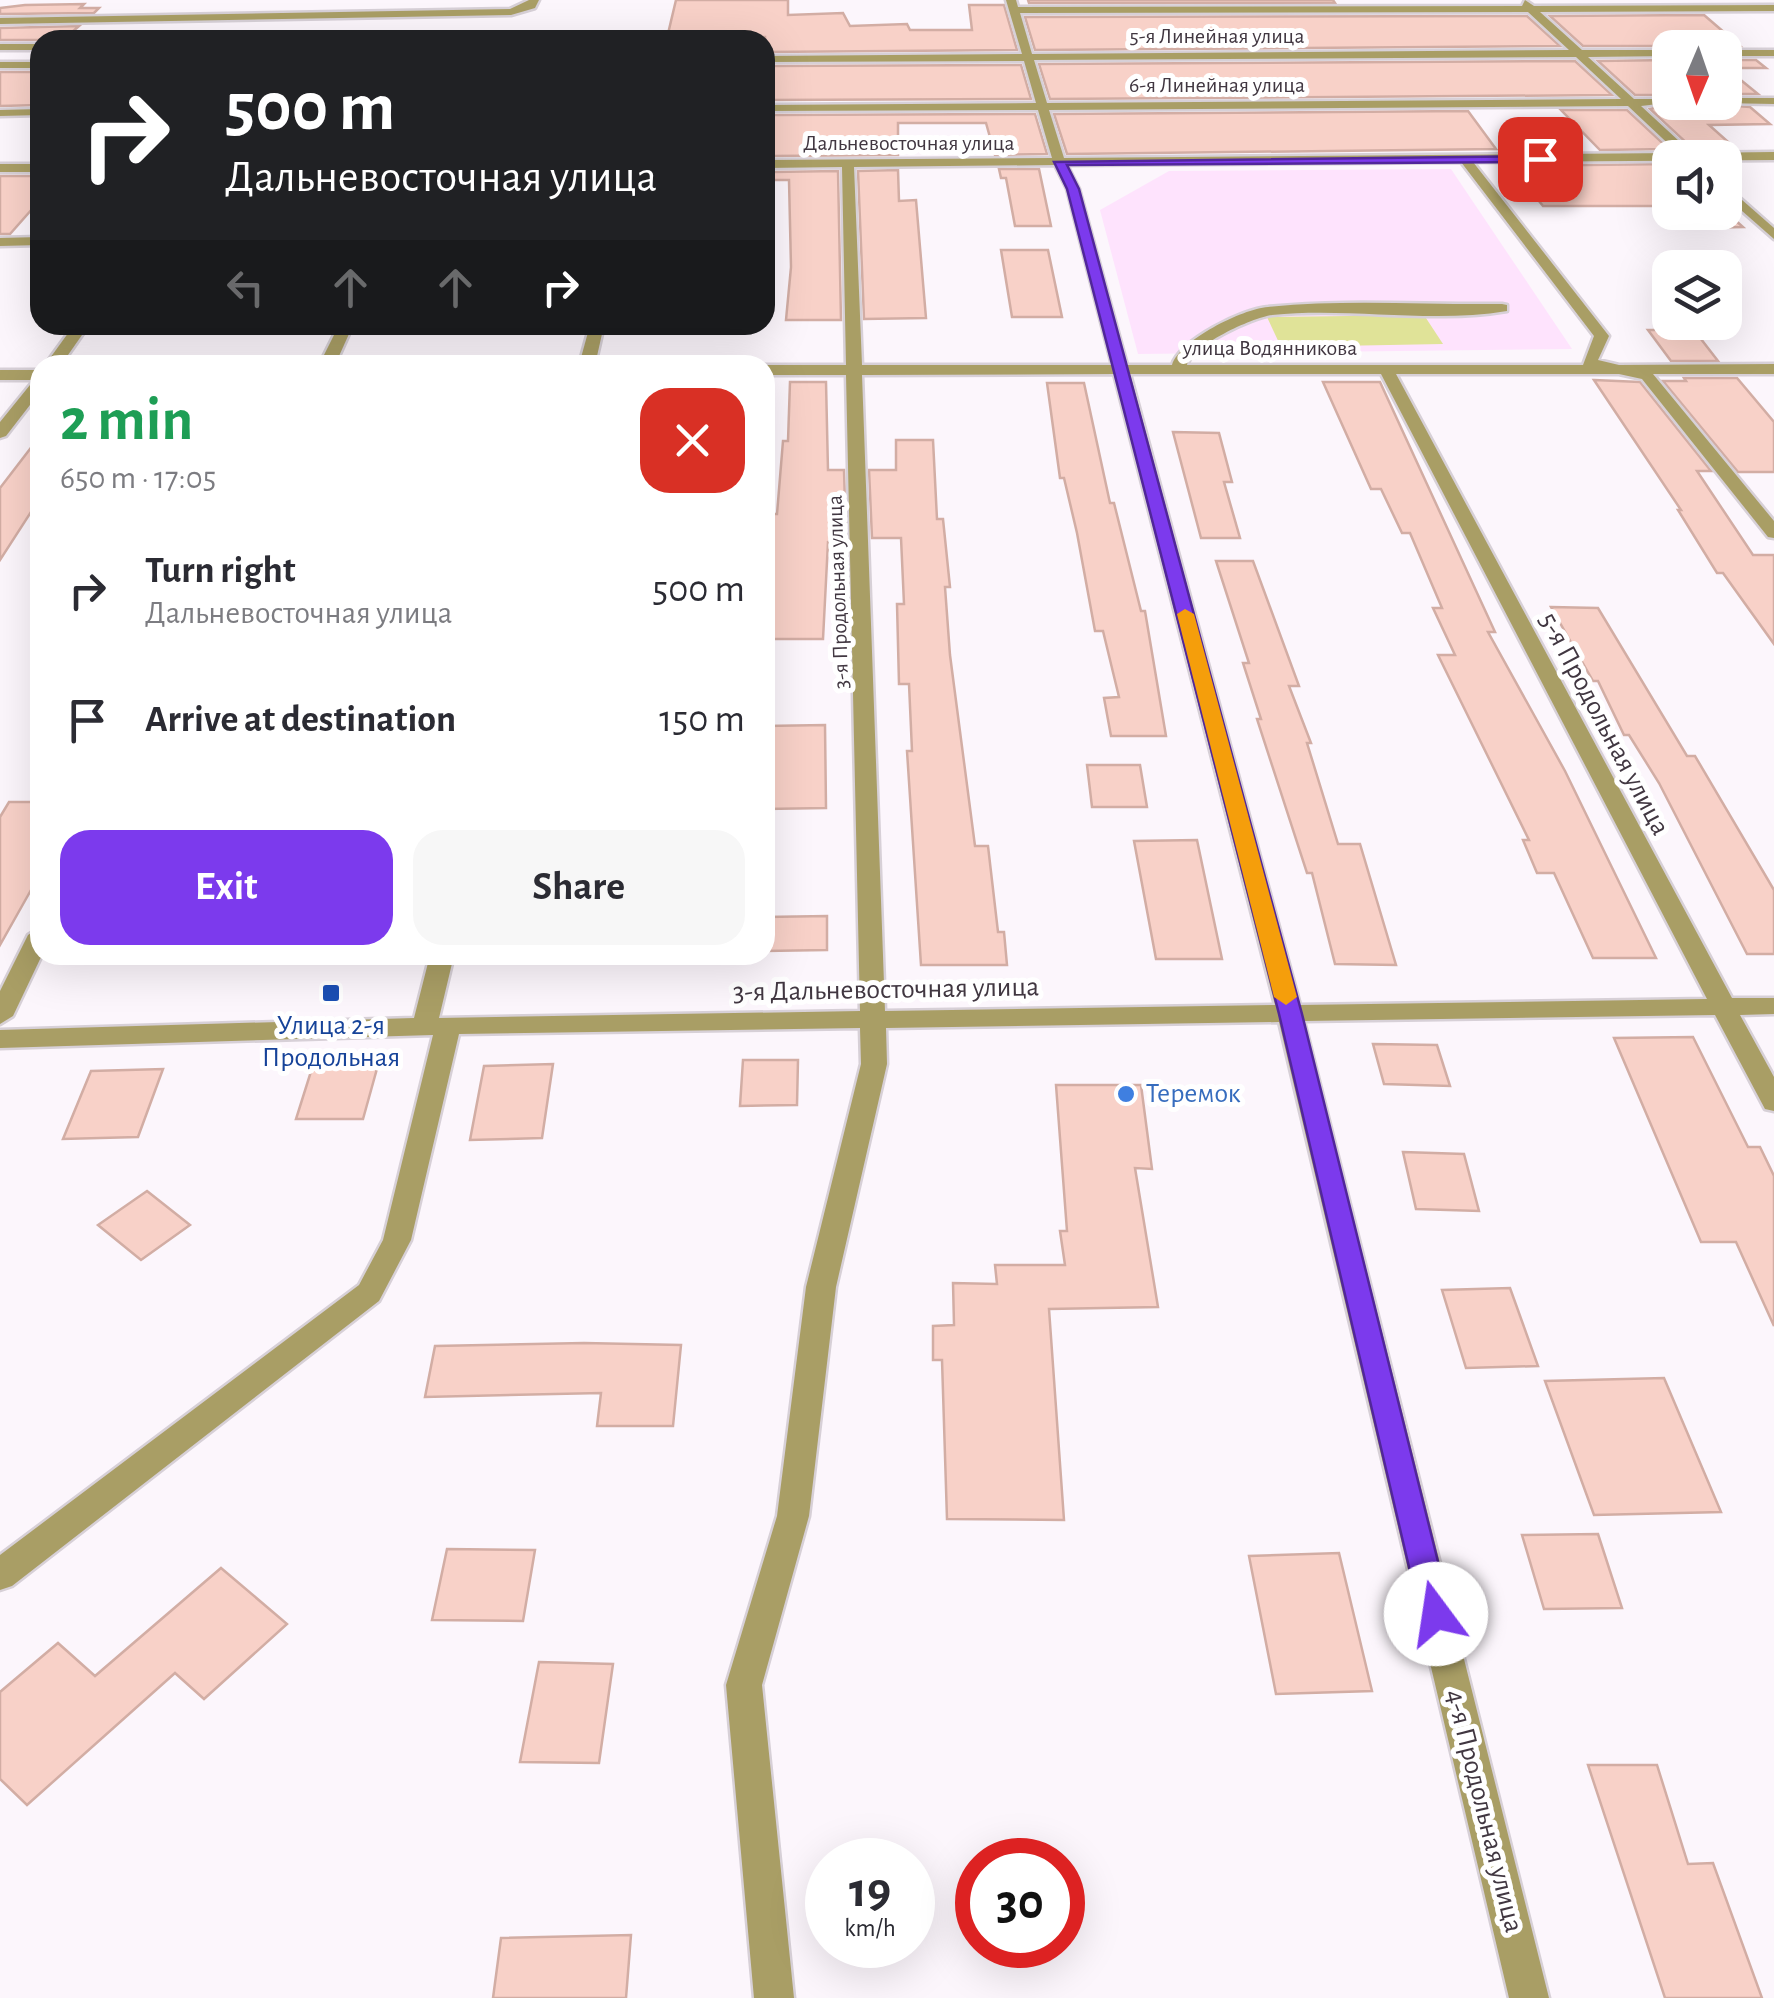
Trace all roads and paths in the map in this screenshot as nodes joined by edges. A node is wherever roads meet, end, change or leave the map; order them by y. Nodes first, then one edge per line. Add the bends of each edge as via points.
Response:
1 (330, 0) edge
2 (352, 0) edge
3 (534, 0) edge
4 (1521, 0) edge
5 (1012, 5) edge
6 (1774, 8) edge
7 (1532, 10) junction
8 (439, 14) junction
9 (316, 18) junction
10 (0, 21) edge
11 (433, 26) dead end
12 (307, 30) dead end
13 (0, 47) edge
14 (30, 47) edge
15 (1774, 52) edge
16 (1742, 53) edge
17 (1579, 54) junction
18 (1652, 54) edge
19 (1028, 57) junction
20 (775, 59) edge
21 (0, 65) edge
22 (30, 65) edge
23 (1742, 101) edge
24 (1774, 101) edge
25 (1628, 102) junction
26 (1652, 102) edge
27 (1042, 106) junction
28 (775, 108) edge
29 (0, 112) edge
30 (30, 112) edge
31 (1670, 140) edge
32 (1742, 156) edge
33 (1774, 156) edge
34 (1652, 157) edge
35 (1466, 160) junction
36 (1059, 162) junction
37 (848, 163) junction
38 (775, 164) edge
39 (0, 168) edge
40 (30, 168) edge
41 (1742, 203) edge
42 (1767, 221) edge
43 (1774, 235) edge
44 (30, 241) edge
45 (0, 242) edge
46 (1502, 308) dead end
47 (1122, 369) junction
48 (1774, 369) edge
49 (775, 370) edge
50 (854, 370) junction
51 (1178, 370) junction
52 (1619, 370) junction
53 (1387, 371) junction
54 (0, 375) edge
55 (30, 377) edge
56 (30, 392) edge
57 (0, 433) edge
58 (1774, 532) edge
59 (30, 955) edge
60 (441, 965) edge
61 (1774, 1006) edge
62 (1722, 1007) junction
63 (1290, 1014) junction
64 (0, 1016) edge
65 (873, 1020) junction
66 (437, 1026) junction
67 (0, 1039) edge
68 (1774, 1102) edge
69 (0, 1575) edge
70 (774, 1998) edge
71 (1529, 1998) edge

1 - 9 street
2 - 9 street
3 - 8 street via 511,12
4 - 7 street
5 - 7 street
5 - 19 street, 4-я Продольная улица
6 - 7 street
7 - 17 street
8 - 9 street
8 - 11 street
9 - 10 street
9 - 12 street
13 - 14 street
15 - 16 street
17 - 18 street, 5-я Линейная улица
17 - 19 street, 5-я Линейная улица
17 - 25 street
19 - 20 street, 5-я Линейная улица
19 - 27 street, 4-я Продольная улица
21 - 22 street
23 - 24 street
25 - 26 street, 6-я Линейная улица
25 - 27 street, 6-я Линейная улица
25 - 31 street
27 - 28 street, 6-я Линейная улица
27 - 36 street, 4-я Продольная улица
29 - 30 street
32 - 33 street, Дальневосточная улица
34 - 35 street, Дальневосточная улица
35 - 36 street, Дальневосточная улица
35 - 52 street via 1602,336 1589,362
36 - 37 street, Дальневосточная улица
36 - 47 street, 4-я Продольная улица via 1073,189
37 - 38 street, Дальневосточная улица
37 - 50 street, 3-я Продольная улица
39 - 40 street
41 - 42 street
42 - 43 street
44 - 45 street
46 - 51 street via 1266,311 1210,334 1183,354
47 - 50 street, улица Водянникова
47 - 51 street, улица Водянникова
47 - 63 street, 4-я Продольная улица
48 - 52 street, улица Водянникова
49 - 50 street, улица Водянникова
50 - 65 street, 3-я Продольная улица
51 - 53 street, улица Водянникова
52 - 53 street, улица Водянникова
52 - 58 street via 1647,376
53 - 62 street, 5-я Продольная улица
54 - 55 street
56 - 57 street
59 - 64 street
60 - 66 street
61 - 62 street, 3-я Дальневосточная улица
62 - 63 street, 3-я Дальневосточная улица
62 - 68 street, 5-я Продольная улица
63 - 65 street, 3-я Дальневосточная улица
63 - 71 street, 4-я Продольная улица
65 - 66 street, 3-я Дальневосточная улица
65 - 70 street, 3-я Продольная улица via 874,1064 821,1287 794,1516 744,1685
66 - 67 street, 3-я Дальневосточная улица
66 - 69 street via 397,1240 369,1293

